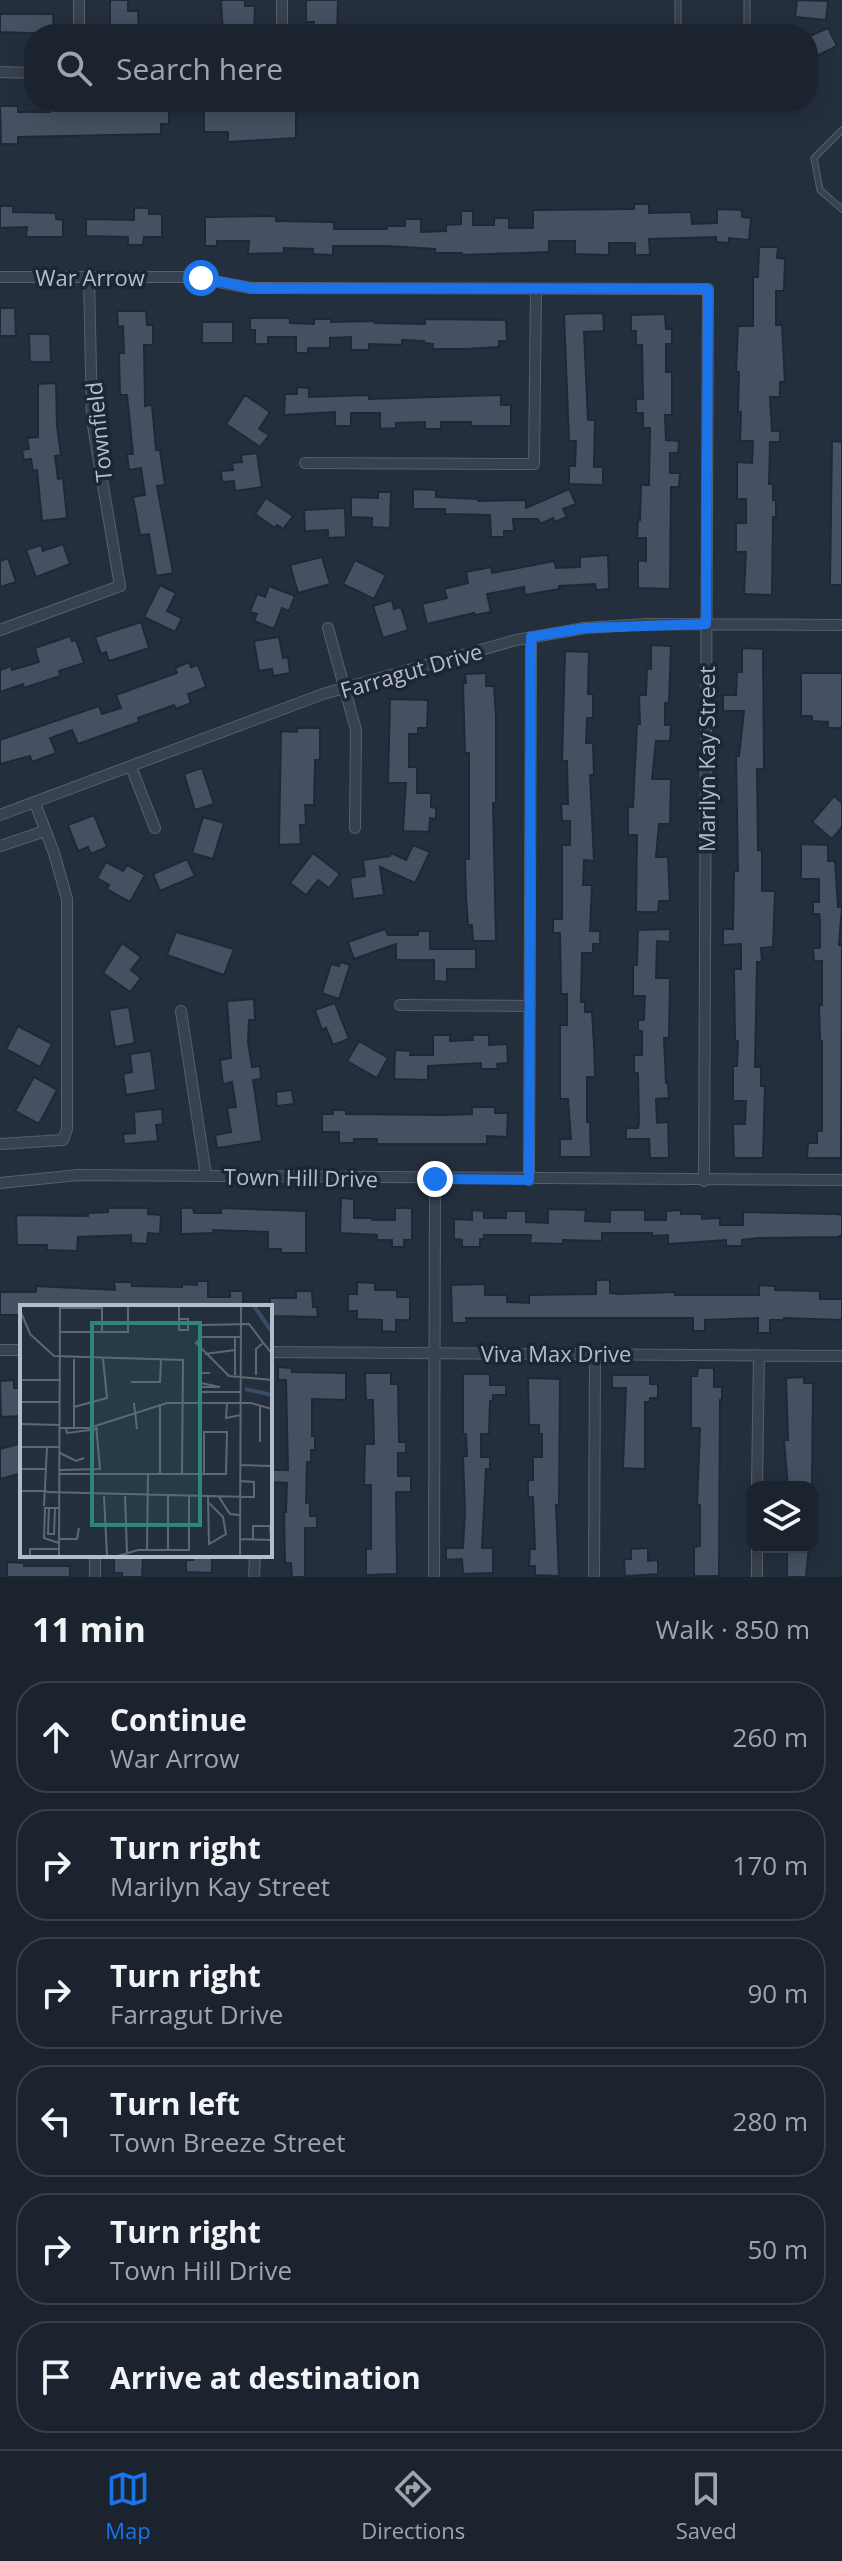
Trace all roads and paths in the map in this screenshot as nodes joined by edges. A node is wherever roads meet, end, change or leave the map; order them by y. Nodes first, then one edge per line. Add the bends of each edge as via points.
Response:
1 (79, 0) edge
2 (282, 0) edge
3 (678, 0) edge
4 (747, 0) edge
5 (79, 24) edge
6 (282, 24) edge
7 (678, 24) edge
8 (747, 24) edge
9 (0, 72) edge
10 (24, 73) edge
11 (842, 130) edge
12 (842, 209) edge
13 (0, 277) edge
14 (89, 277) junction
15 (536, 289) junction
16 (708, 289) joint
17 (305, 463) dead end
18 (706, 624) junction
19 (842, 625) edge
20 (328, 628) dead end
21 (0, 630) edge
22 (531, 637) junction
23 (346, 688) junction
24 (131, 767) junction
25 (35, 803) junction
26 (0, 815) edge
27 (155, 828) dead end
28 (355, 828) dead end
29 (45, 831) junction
30 (0, 846) edge
31 (400, 1005) dead end
32 (530, 1006) junction
33 (181, 1011) dead end
34 (0, 1144) edge
35 (206, 1175) junction
36 (435, 1179) junction
37 (529, 1180) junction
38 (842, 1180) edge
39 (704, 1181) junction
40 (0, 1183) edge
41 (272, 1352) edge
42 (434, 1353) junction
43 (595, 1353) junction
44 (759, 1355) junction
45 (842, 1356) edge
46 (757, 1481) edge
47 (757, 1553) edge
48 (255, 1557) edge
49 (254, 1577) edge
50 (434, 1577) edge
51 (594, 1577) edge
52 (757, 1577) edge

1 - 5 street
2 - 6 street
3 - 7 lane
4 - 8 lane
9 - 10 street
11 - 12 lane via 814,158 820,190
13 - 14 street, War Arrow
14 - 15 street, War Arrow via 192,277 251,288
14 - 21 street, Townfield via 92,420 120,586
15 - 16 street, War Arrow
15 - 17 street via 534,464
16 - 18 street, Marilyn Kay Street
18 - 19 street, Farragut Drive
18 - 22 street, Farragut Drive via 585,628
18 - 39 street, Marilyn Kay Street
20 - 23 street
22 - 23 street, Farragut Drive
22 - 32 street
23 - 24 street, Farragut Drive
23 - 28 street via 356,730
24 - 25 street, Farragut Drive
24 - 27 street
25 - 26 street, Farragut Drive
25 - 29 street
29 - 30 street
29 - 34 street via 67,899 67,1129 63,1140
31 - 32 street
32 - 37 street
33 - 35 street
35 - 36 street, Town Hill Drive
35 - 40 street, Town Hill Drive via 78,1175
36 - 37 street, Town Hill Drive
36 - 42 street
37 - 39 street, Town Hill Drive
38 - 39 street, Town Hill Drive
41 - 42 street, Viva Max Drive
42 - 43 street, Viva Max Drive
42 - 50 street
43 - 44 street, Viva Max Drive
43 - 51 street
44 - 45 street, Viva Max Drive
44 - 46 street
47 - 52 street
48 - 49 street

